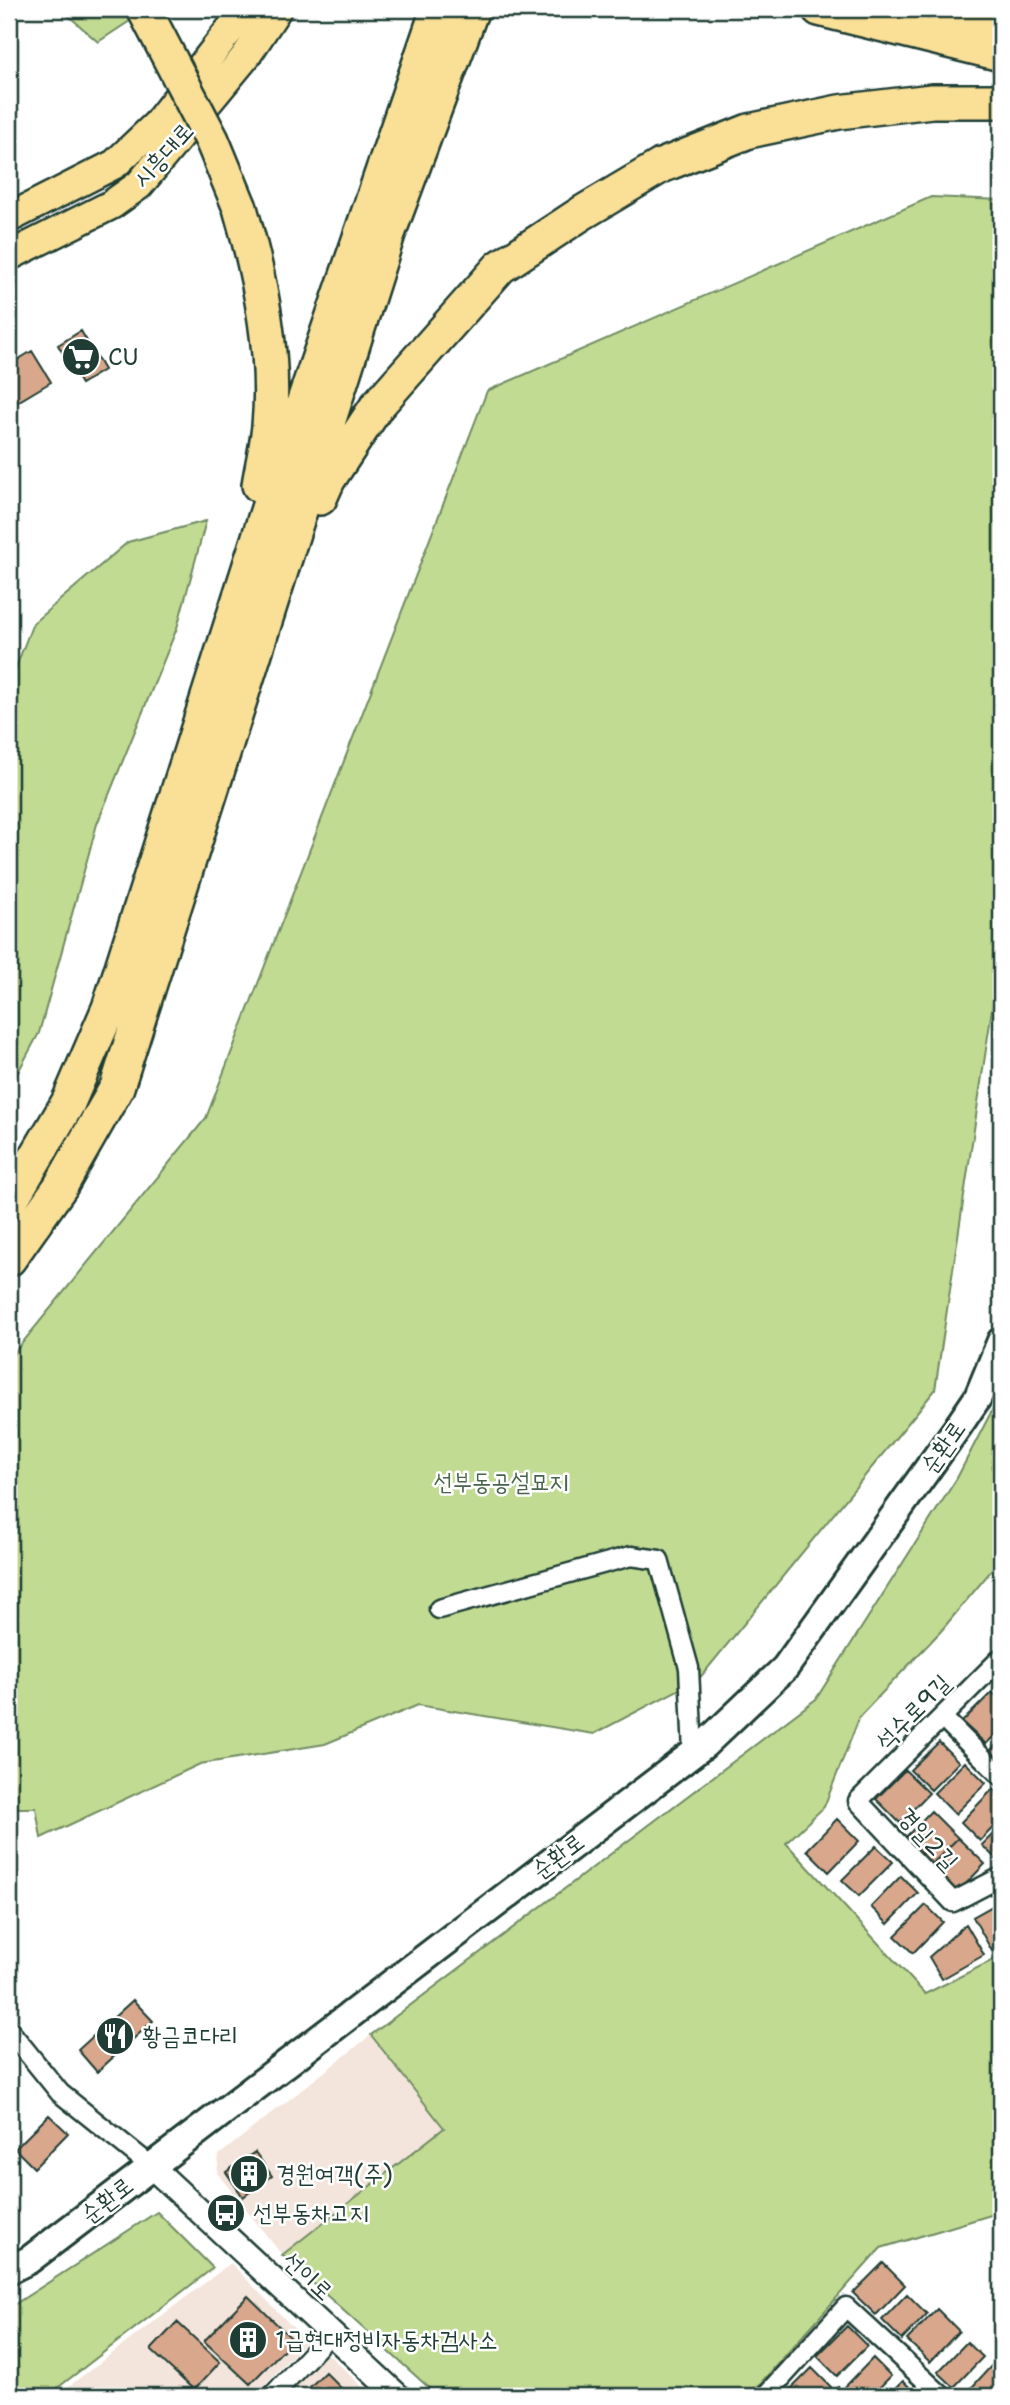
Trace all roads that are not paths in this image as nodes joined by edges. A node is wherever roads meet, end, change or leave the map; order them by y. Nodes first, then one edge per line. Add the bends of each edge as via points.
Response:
1 (144, 9) edge
2 (246, 9) edge
3 (277, 9) edge
4 (438, 9) edge
5 (472, 9) edge
6 (819, 9) edge
7 (943, 9) edge
8 (1001, 23) edge
9 (1001, 54) edge
10 (1001, 101) edge
11 (9, 218) edge
12 (9, 256) edge
13 (238, 602) junction
14 (254, 659) junction
15 (9, 1203) edge
16 (9, 1259) edge
17 (1001, 1341) edge
18 (439, 1609) dead end
19 (1001, 1657) edge
20 (943, 1718) junction
21 (693, 1753) junction
22 (1001, 1776) edge
23 (858, 1801) joint
24 (1001, 1877) edge
25 (9, 2030) edge
26 (151, 2166) junction
27 (9, 2270) edge
28 (331, 2333) junction
29 (272, 2396) edge
30 (398, 2396) edge
31 (765, 2396) edge
32 (942, 2396) edge

1 - 13 highway, bridge via 212,140 240,208 258,270 268,360 269,425
2 - 11 main road, 시흥대로 via 156,125 115,164
3 - 12 main road, 시흥대로 via 246,56 139,185 111,205
4 - 13 highway
5 - 14 highway via 388,234
6 - 9 highway
7 - 8 highway
10 - 14 highway via 932,101 749,131 661,166 500,267 377,406 328,480
13 - 15 highway via 109,1008 68,1103
14 - 16 highway via 117,1087 60,1187
17 - 21 main road, 순환로 via 978,1397 785,1668
18 - 21 street via 631,1556 659,1560 689,1668
19 - 20 street, 석수로9길
20 - 22 street
20 - 23 street, 석수로9길
21 - 26 main road, 순환로
23 - 24 street, 경일2길 via 953,1902
25 - 26 street via 60,2093
26 - 27 main road, 순환로 via 29,2260
26 - 28 street, 선이로
28 - 29 street
28 - 30 street, 선이로
31 - 32 street via 846,2307

